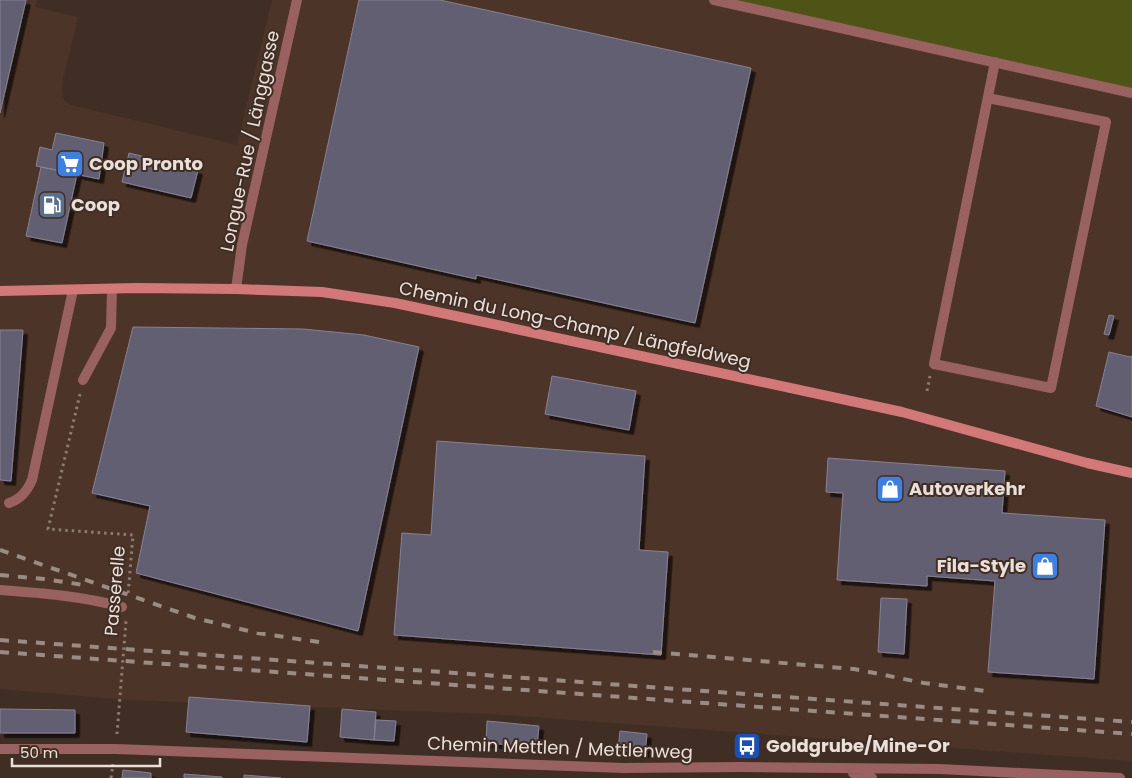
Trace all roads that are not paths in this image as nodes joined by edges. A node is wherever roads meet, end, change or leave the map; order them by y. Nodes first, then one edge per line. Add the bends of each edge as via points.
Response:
1 (298, 0) edge
2 (714, 0) edge
3 (996, 62) junction
4 (1132, 93) edge
5 (988, 98) junction
6 (112, 289) junction
7 (236, 289) junction
8 (73, 290) junction
9 (0, 291) edge
10 (83, 380) road end
11 (1132, 473) edge
12 (9, 503) dead end
13 (0, 590) edge
14 (125, 603) road end
15 (0, 749) edge
16 (840, 769) junction
17 (1003, 775) edge
18 (1073, 777) edge
19 (872, 778) edge
20 (1120, 778) edge

1 - 7 street, Longue-Rue / Länggasse via 242,245
2 - 3 street
3 - 4 street
3 - 5 street
5 - 5 street via 934,364 1051,388 1106,122
6 - 7 main road, Chemin du Long-Champ / Längfeldweg
6 - 8 main road, Chemin du Long-Champ / Längfeldweg
6 - 10 street via 111,328
7 - 11 main road, Chemin du Long-Champ / Längfeldweg via 322,292 395,303 902,412
8 - 9 main road, Chemin du Long-Champ / Längfeldweg
8 - 12 street via 32,480 21,497
13 - 14 street
15 - 16 street, Chemin Mettlen / Mettlenweg via 116,749 622,768
16 - 17 street, Chemin Mettlen / Mettlenweg
16 - 19 street
17 - 18 street, Chemin Mettlen / Mettlenweg
18 - 20 street, Chemin Mettlen / Mettlenweg

